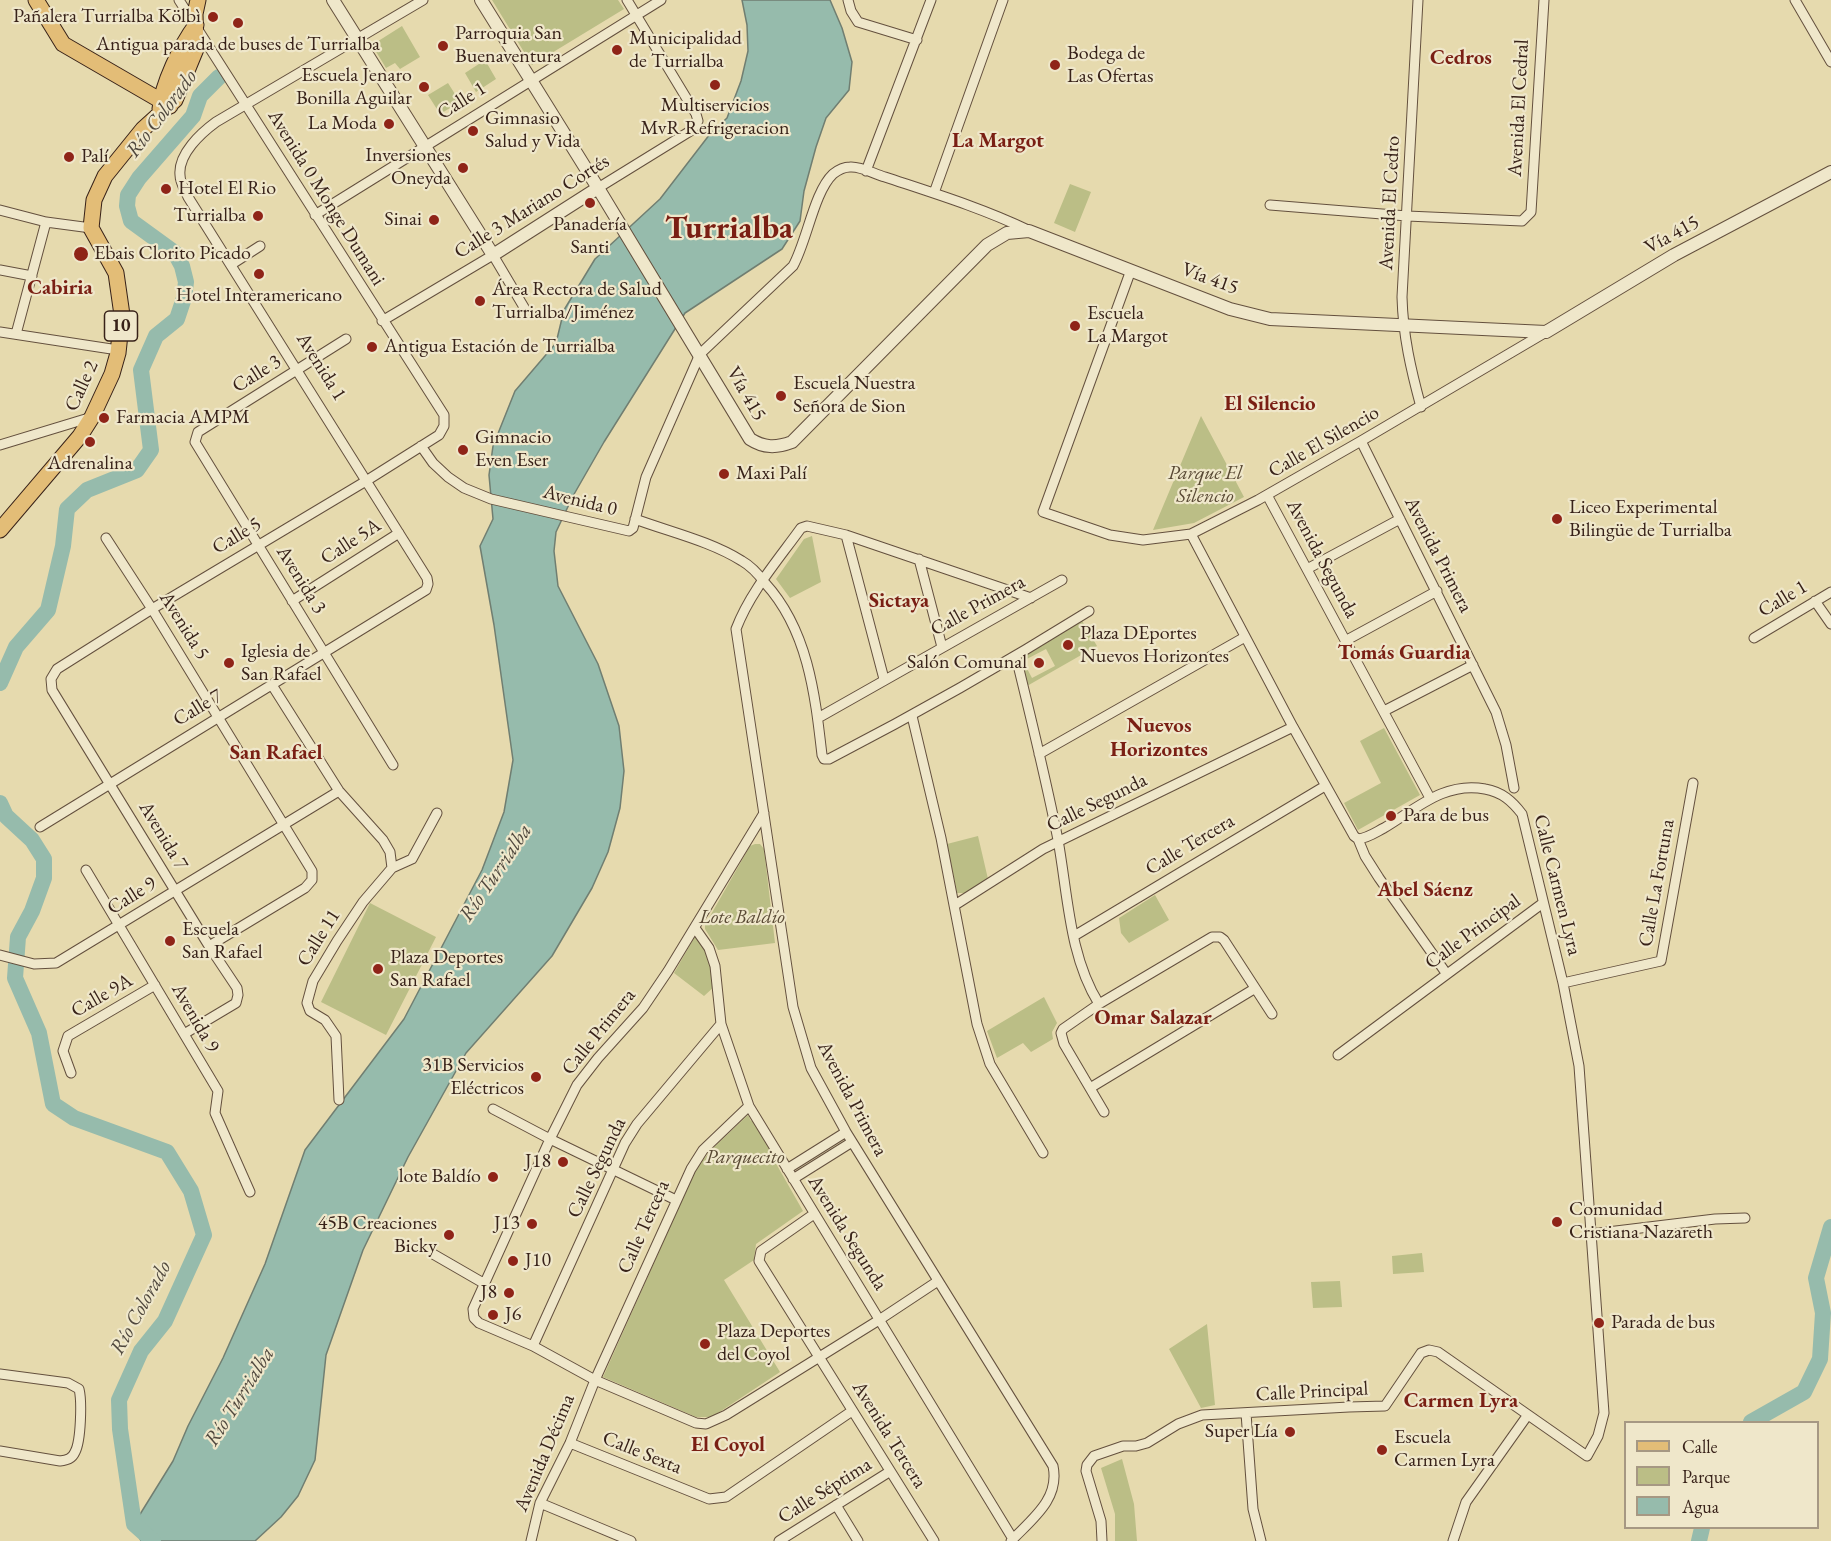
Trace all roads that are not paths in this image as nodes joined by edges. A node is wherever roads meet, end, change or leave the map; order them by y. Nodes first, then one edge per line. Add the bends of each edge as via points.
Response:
1 (36, 0) edge
2 (179, 0) edge
3 (198, 0) edge
4 (333, 0) edge
5 (423, 0) edge
6 (481, 0) edge
7 (627, 0) edge
8 (661, 0) edge
9 (848, 0) edge
10 (931, 0) edge
11 (1003, 0) edge
12 (1418, 0) edge
13 (1544, 0) edge
14 (1795, 0) edge
15 (636, 15) junction
16 (196, 25) junction
17 (358, 40) junction
18 (916, 40) junction
19 (196, 42) junction
20 (214, 54) junction
21 (1831, 62) edge
22 (531, 79) junction
23 (246, 105) junction
24 (164, 107) junction
25 (424, 146) junction
26 (866, 171) junction
27 (1831, 172) edge
28 (598, 188) junction
29 (934, 193) junction
30 (1270, 205) dead end
31 (0, 210) edge
32 (315, 214) junction
33 (1407, 216) junction
34 (46, 222) junction
35 (92, 228) junction
36 (1029, 231) junction
37 (260, 246) dead end
38 (493, 255) junction
39 (232, 264) junction
40 (0, 270) edge
41 (1131, 270) junction
42 (32, 276) junction
43 (525, 309) dead end
44 (382, 321) junction
45 (1403, 325) junction
46 (0, 332) edge
47 (1546, 332) junction
48 (16, 334) junction
49 (346, 339) dead end
50 (118, 350) junction
51 (700, 354) junction
52 (298, 370) junction
53 (1421, 407) junction
54 (444, 415) joint
55 (92, 417) junction
56 (1361, 441) junction
57 (0, 445) edge
58 (196, 445) joint
59 (421, 446) junction
60 (366, 481) junction
61 (1267, 495) junction
62 (635, 519) junction
63 (1400, 519) junction
64 (0, 530) edge
65 (399, 532) junction
66 (1191, 534) junction
67 (846, 535) junction
68 (106, 538) dead end
69 (258, 544) junction
70 (919, 559) junction
71 (1307, 569) junction
72 (427, 578) joint
73 (763, 580) junction
74 (1062, 580) dead end
75 (1437, 591) junction
76 (1831, 591) edge
77 (1031, 598) junction
78 (292, 601) junction
79 (1815, 601) junction
80 (152, 609) junction
81 (1089, 611) dead end
82 (1831, 624) edge
83 (1245, 637) junction
84 (1754, 638) dead end
85 (1346, 641) junction
86 (942, 647) junction
87 (324, 652) junction
88 (1016, 657) junction
89 (1473, 665) junction
90 (884, 679) junction
91 (272, 685) junction
92 (52, 690) joint
93 (1384, 711) junction
94 (912, 716) junction
95 (218, 717) junction
96 (818, 718) junction
97 (1293, 727) junction
98 (1039, 754) junction
99 (393, 765) dead end
100 (110, 783) junction
101 (1693, 783) dead end
102 (1325, 786) junction
103 (1514, 788) dead end
104 (339, 791) junction
105 (1430, 798) junction
106 (437, 813) dead end
107 (764, 813) junction
108 (283, 825) junction
109 (40, 827) dead end
110 (1358, 839) junction
111 (1058, 842) junction
112 (392, 868) junction
113 (86, 870) dead end
114 (175, 890) junction
115 (1543, 903) junction
116 (955, 905) junction
117 (120, 925) junction
118 (695, 928) junction
119 (1074, 936) junction
120 (209, 946) junction
121 (3, 956) edge
122 (1446, 973) junction
123 (1563, 983) junction
124 (155, 985) junction
125 (1254, 989) junction
126 (1099, 1004) junction
127 (1272, 1014) dead end
128 (721, 1024) junction
129 (184, 1034) junction
130 (1338, 1055) dead end
131 (71, 1073) dead end
132 (1090, 1088) junction
133 (339, 1100) dead end
134 (749, 1106) junction
135 (493, 1109) dead end
136 (1104, 1112) dead end
137 (846, 1132) junction
138 (550, 1139) junction
139 (852, 1142) junction
140 (1043, 1153) dead end
141 (787, 1168) junction
142 (614, 1170) junction
143 (793, 1179) junction
144 (250, 1192) dead end
145 (676, 1200) junction
146 (814, 1214) junction
147 (1745, 1218) dead end
148 (1591, 1234) junction
149 (433, 1254) dead end
150 (938, 1281) junction
151 (485, 1284) junction
152 (879, 1320) junction
153 (533, 1346) junction
154 (820, 1356) junction
155 (0, 1374) edge
156 (595, 1380) junction
157 (852, 1411) junction
158 (1246, 1413) junction
159 (1527, 1416) junction
160 (570, 1443) junction
161 (0, 1451) edge
162 (1587, 1456) joint
163 (889, 1472) junction
164 (540, 1503) junction
165 (837, 1504) junction
166 (604, 1530) junction
167 (1012, 1540) edge
168 (531, 1541) edge
169 (606, 1541) edge
170 (631, 1541) edge
171 (779, 1541) edge
172 (858, 1541) edge
173 (934, 1541) edge
174 (1102, 1541) edge
175 (1261, 1541) edge
176 (1453, 1541) edge

1 - 24 main road via 63,44
2 - 16 street, Avenida 0 Monge Dumani
3 - 16 main road
4 - 17 street
5 - 17 street
6 - 22 street, Vía 415
7 - 15 street
8 - 15 street, Calle 1
9 - 18 street via 858,22
10 - 18 street
11 - 29 street
12 - 33 street, Avenida El Cedro
13 - 33 street, Avenida El Cedral via 1531,212 1522,221
14 - 21 street
15 - 22 street, Calle 1
15 - 28 street, Calle 3 Mariano Cortés via 698,121 692,130
16 - 19 main road
16 - 20 street, Avenida 0 Monge Dumani
16 - 24 main road via 179,55
17 - 23 street
17 - 25 street
18 - 26 street
19 - 20 street
19 - 24 main road via 175,100
20 - 23 street, Avenida 0 Monge Dumani
22 - 25 street, Calle 1
22 - 28 street, Vía 415
23 - 32 street, Avenida 0 Monge Dumani
23 - 39 street, Avenida 1 via 202,134 181,164 180,178 189,197
24 - 35 main road via 105,176 94,200
25 - 32 street, Calle 1
25 - 38 street
26 - 29 street
26 - 51 street via 843,168 830,177 793,266
27 - 47 street, Vía 415 via 1674,255
28 - 38 street, Calle 3 Mariano Cortés
28 - 51 street, Vía 415
29 - 36 street
30 - 33 street
31 - 34 street
32 - 44 street, Avenida 0 Monge Dumani
33 - 45 street, Avenida El Cedro
34 - 35 street
34 - 42 street
35 - 50 main road, Calle 2 / 10 via 116,273 122,315
36 - 41 street, Vía 415
36 - 51 street, Vía 415 via 1006,233 987,245 792,441 780,446 759,445 750,439
37 - 39 street
38 - 43 street
38 - 44 street, Calle 3 Mariano Cortés
39 - 52 street, Avenida 1
40 - 42 street
41 - 45 street, Vía 415 via 1230,309 1270,319
41 - 66 street, Calle El Silencio via 1043,512 1110,535 1143,540
42 - 48 street
44 - 54 street, Avenida 0 Monge Dumani
45 - 47 street, Vía 415
45 - 53 street, Avenida El Cedro
46 - 48 street
47 - 53 street, Calle El Silencio
48 - 50 street
49 - 52 street, Calle 3
50 - 55 main road, Calle 2 / 10 via 112,374
51 - 62 street via 646,477
52 - 58 street, Calle 3 via 198,432
52 - 60 street, Avenida 1
53 - 56 street, Calle El Silencio
54 - 59 street, Calle 5 via 439,435
55 - 57 street
55 - 64 main road, Calle 2 / 10
56 - 61 street, Calle El Silencio
56 - 63 street, Avenida Primera
58 - 69 street, Avenida 3
59 - 60 street, Calle 5
59 - 62 street, Avenida 0 via 448,477 491,499 629,531
60 - 65 street, Avenida 1
60 - 69 street, Calle 5
61 - 66 street, Calle El Silencio
61 - 71 street, Avenida Segunda
62 - 73 street via 723,550 745,562
63 - 71 street
63 - 75 street, Avenida Primera
65 - 72 street, Avenida 1
65 - 78 street, Calle 5A
66 - 83 street
67 - 70 street
67 - 73 street via 801,528
67 - 90 street
68 - 80 street, Avenida 5
69 - 78 street, Avenida 3
69 - 80 street, Calle 5
70 - 77 street
70 - 86 street
71 - 85 street, Avenida Segunda
72 - 87 street, Calle 7 via 426,590
73 - 96 street via 781,600 802,647
73 - 107 street, Avenida Primera via 736,629
74 - 77 street, Calle Primera
75 - 85 street
75 - 89 street, Avenida Primera
76 - 79 street, Calle 1
77 - 86 street, Calle Primera
78 - 87 street, Avenida 3
79 - 82 street
79 - 84 street, Calle 1
80 - 92 street, Calle 5 via 57,669 51,679
80 - 95 street, Avenida 5
81 - 88 street
83 - 97 street
83 - 98 street
85 - 93 street, Avenida Segunda
86 - 90 street, Calle Primera
87 - 91 street, Calle 7
87 - 99 street, Avenida 3
88 - 94 street
88 - 98 street
89 - 93 street
89 - 103 street, Avenida Primera via 1496,712
90 - 96 street, Calle Primera
91 - 95 street, Calle 7
91 - 104 street
92 - 100 street, Avenida 7
93 - 105 street, Avenida Segunda
94 - 96 street via 829,759 822,755
94 - 116 street
95 - 100 street, Calle 7
95 - 108 street, Avenida 5
97 - 102 street
97 - 111 street, Calle Segunda
98 - 111 street
100 - 109 street, Calle 7
100 - 114 street, Avenida 7
101 - 123 street, Calle La Fortuna via 1661,961
102 - 110 street
102 - 119 street, Calle Tercera
104 - 108 street, Calle 9
104 - 112 street via 383,840
105 - 110 street, Calle Carmen Lyra via 1408,814
105 - 115 street, Calle Carmen Lyra via 1462,787 1478,788 1495,791 1515,804 1530,840
106 - 112 street, Calle 11 via 412,859
107 - 118 street, Calle Primera
107 - 137 street, Avenida Primera via 800,1036 811,1068
108 - 114 street, Calle 9
108 - 120 street, Avenida 5 via 312,871 312,880
110 - 122 street via 1379,878
111 - 116 street, Calle Segunda
111 - 119 street
112 - 133 street, Calle 11 via 337,941 313,981 307,1003 310,1011 325,1020 336,1036
113 - 117 street, Avenida 9
114 - 117 street, Calle 9
114 - 120 street, Avenida 7
115 - 122 street, Calle Principal
115 - 123 street, Calle Carmen Lyra
116 - 140 street via 977,1024 990,1064
117 - 121 street, Calle 9 via 56,963 34,964
117 - 124 street, Avenida 9
118 - 128 street, Avenida Segunda via 709,948 715,966
118 - 138 street, Calle Primera via 644,1008 577,1085
119 - 126 street via 1084,975
120 - 129 street, Avenida 7 via 237,988 236,1003
122 - 130 street, Calle Principal
123 - 148 street, Calle Carmen Lyra via 1579,1066
124 - 129 street, Avenida 9
124 - 131 street, Calle 9A via 68,1036 63,1051
125 - 126 street via 1224,940 1216,936
125 - 127 street
125 - 132 street
126 - 132 street via 1061,1033
128 - 134 street, Avenida Segunda
128 - 142 street, Calle Segunda via 637,1124
129 - 144 street, Avenida 9 via 218,1091 215,1113
132 - 136 street
134 - 141 street, Avenida Segunda
134 - 145 street, Calle Tercera via 703,1150
135 - 138 street
137 - 139 street, Avenida Primera
137 - 141 street
138 - 142 street
138 - 151 street, Calle Primera
139 - 143 street
139 - 150 street, Avenida Primera
141 - 143 street, Avenida Segunda
142 - 145 street
142 - 153 street, Calle Segunda
143 - 146 street, Avenida Segunda
145 - 156 street, Calle Tercera
146 - 152 street, Avenida Segunda
146 - 154 street, Avenida Tercera via 761,1251 759,1261
147 - 148 street
148 - 162 street, Calle Carmen Lyra via 1604,1413
149 - 151 street
150 - 152 street
150 - 167 street, Avenida Primera via 1053,1466 1054,1486 1045,1504
151 - 153 street, Calle Primera via 473,1309 474,1318
152 - 154 street
152 - 167 street, Avenida Segunda
153 - 156 street
154 - 156 street via 706,1424
154 - 157 street, Avenida Tercera
155 - 161 street via 68,1383 78,1389 82,1401 76,1451 69,1459 60,1461
156 - 160 street, Avenida Décima
157 - 160 street, Calle Sexta via 717,1500
157 - 163 street, Avenida Tercera
158 - 159 street, Calle Principal via 1385,1406 1421,1353 1430,1350
158 - 174 street, Calle Principal via 1202,1415 1147,1443 1094,1456 1086,1472 1101,1521
158 - 175 street via 1253,1509
159 - 162 street, Calle Principal
159 - 176 street via 1466,1503
160 - 164 street, Avenida Décima
163 - 165 street, Calle Séptima
163 - 173 street, Avenida Tercera
164 - 166 street
164 - 168 street, Avenida Décima
165 - 171 street, Calle Séptima
165 - 172 street
166 - 169 street
166 - 170 street

